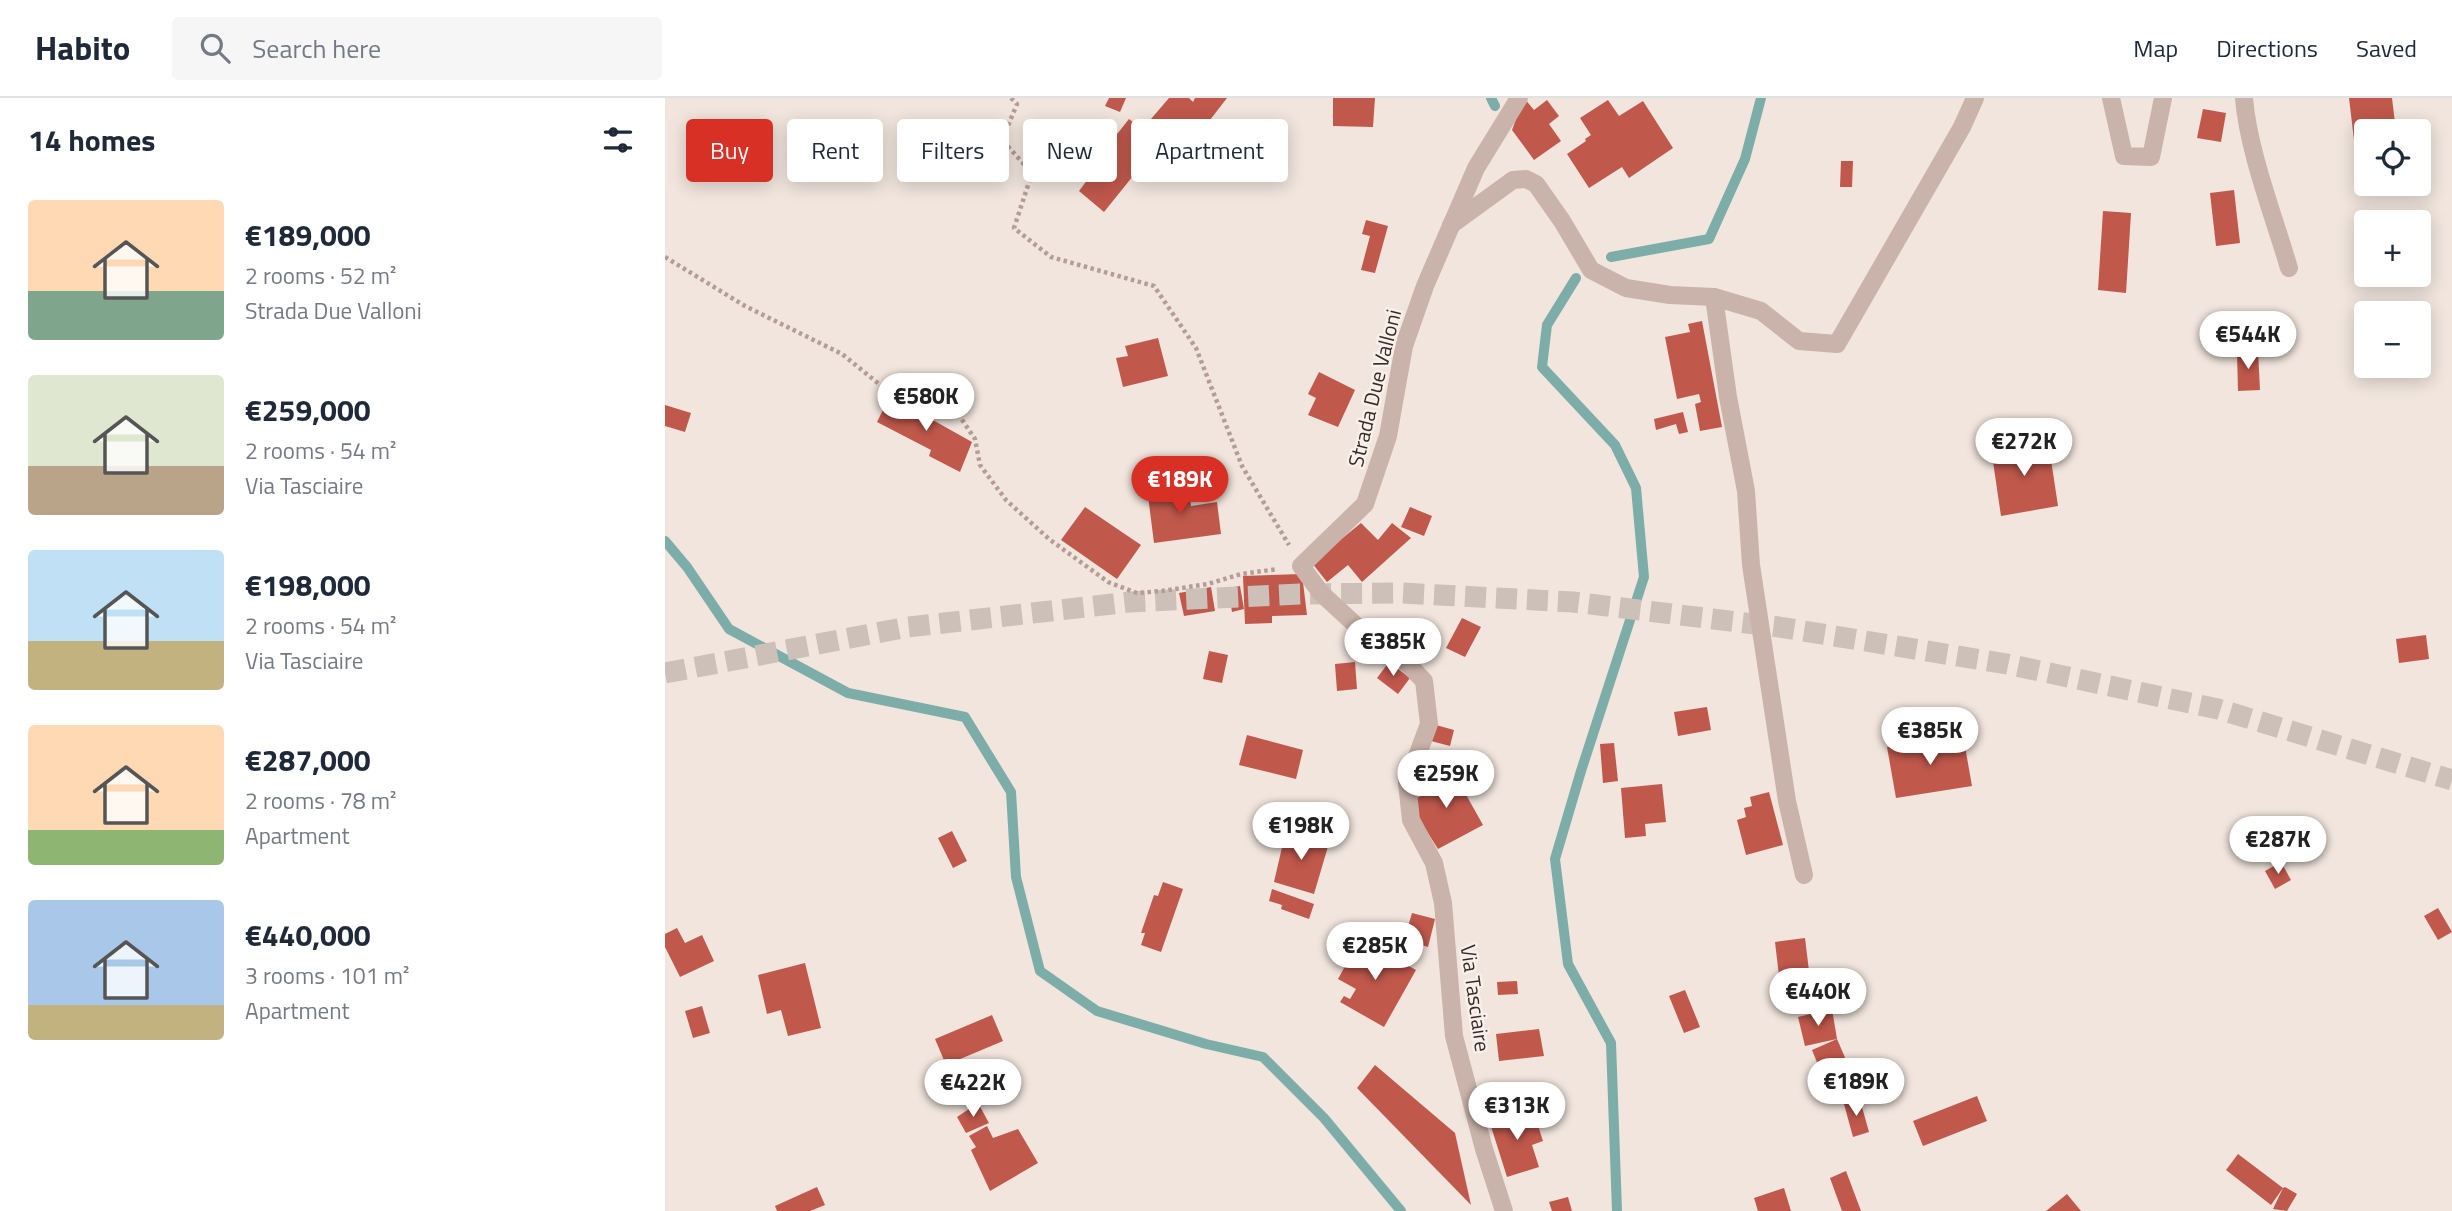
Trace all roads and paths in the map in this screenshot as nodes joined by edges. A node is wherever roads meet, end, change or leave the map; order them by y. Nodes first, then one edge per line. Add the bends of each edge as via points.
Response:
1 (1011, 98) edge
2 (1519, 98) edge
3 (1975, 98) edge
4 (2111, 98) edge
5 (2163, 98) edge
6 (2245, 98) edge
7 (1451, 225) junction
8 (665, 257) edge
9 (2289, 268) dead end
10 (1714, 297) junction
11 (1301, 566) junction
12 (1804, 875) dead end
13 (1504, 1211) edge

1 - 11 path via 1017,104 1002,140 1032,173 1014,228 1051,257 1154,286 1196,348 1242,466
2 - 7 street, Strada Due Valloni via 1476,168
3 - 10 street via 1837,344 1799,341 1761,311
4 - 5 street via 2124,156 2151,157
6 - 9 street via 2262,179
7 - 10 street via 1513,180 1525,179 1536,184 1591,270 1626,288
7 - 11 street, Strada Due Valloni via 1404,346 1388,436 1366,504
8 - 11 path via 745,306 842,354 884,388 954,408 975,439 981,465 1006,500 1108,582 1137,593 1162,591
10 - 12 street via 1747,492 1751,565 1787,801
11 - 13 street, Via Tasciaire via 1321,593 1374,643 1408,664 1424,681 1429,724 1407,783 1411,820 1434,863 1443,903 1454,1037

